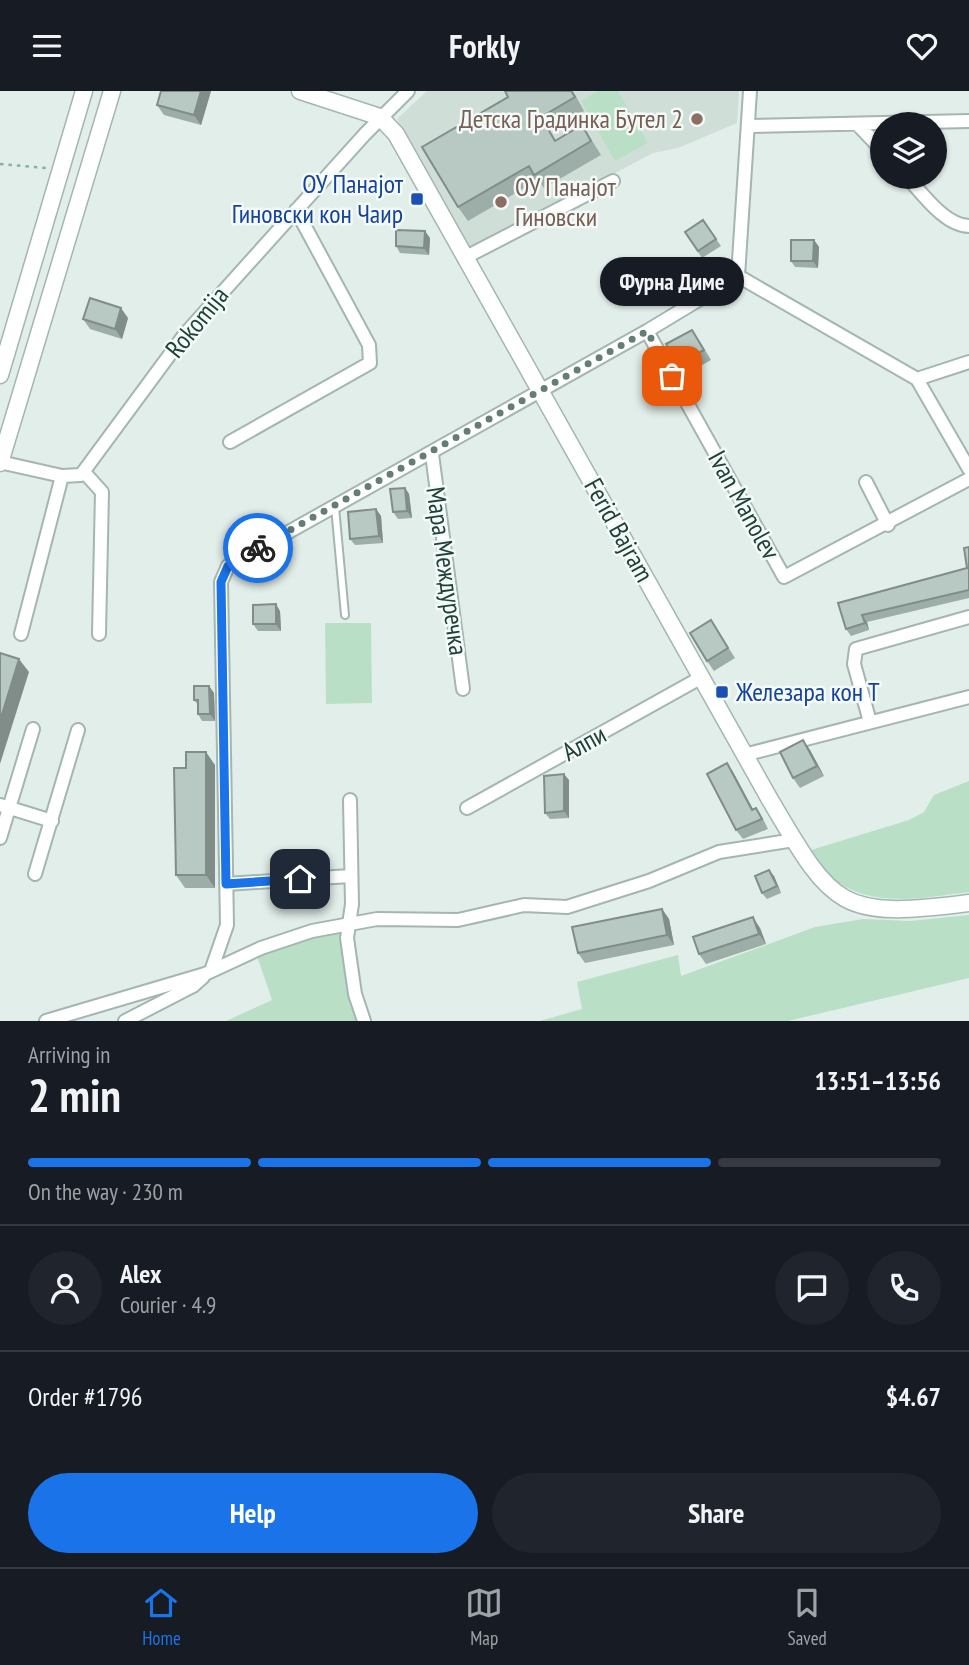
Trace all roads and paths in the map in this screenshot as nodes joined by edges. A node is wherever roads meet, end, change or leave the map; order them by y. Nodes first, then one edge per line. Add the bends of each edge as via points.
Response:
1 (84, 91) edge
2 (112, 91) edge
3 (300, 91) edge
4 (408, 91) edge
5 (750, 91) edge
6 (380, 117) junction
7 (969, 121) edge
8 (858, 125) junction
9 (748, 126) junction
10 (870, 138) edge
11 (0, 164) edge
12 (60, 169) junction
13 (612, 181) dead end
14 (918, 189) edge
15 (296, 210) junction
16 (969, 226) edge
17 (464, 258) junction
18 (738, 276) junction
19 (647, 331) junction
20 (969, 362) edge
21 (0, 375) edge
22 (916, 379) junction
23 (541, 390) junction
24 (230, 442) dead end
25 (432, 454) junction
26 (0, 463) edge
27 (969, 469) edge
28 (84, 472) junction
29 (61, 476) junction
30 (969, 479) edge
31 (866, 482) dead end
32 (335, 507) junction
33 (888, 524) junction
34 (345, 615) dead end
35 (969, 617) edge
36 (21, 634) dead end
37 (99, 634) dead end
38 (702, 677) junction
39 (463, 689) dead end
40 (969, 697) edge
41 (870, 722) junction
42 (33, 729) dead end
43 (78, 730) dead end
44 (744, 755) junction
45 (349, 800) dead end
46 (5, 806) edge
47 (467, 808) dead end
48 (52, 821) junction
49 (0, 838) edge
50 (794, 841) junction
51 (35, 874) dead end
52 (350, 876) junction
53 (226, 884) junction
54 (969, 903) edge
55 (347, 923) junction
56 (208, 972) junction
57 (46, 1021) edge
58 (125, 1021) edge
59 (364, 1021) edge

1 - 12 street
2 - 26 street
3 - 6 street
4 - 6 street, Rokomija
5 - 9 street
6 - 15 street, Rokomija
6 - 17 street, Ferid Bajram via 396,134
7 - 8 street
8 - 9 street
8 - 10 street
9 - 18 street
11 - 12 path
12 - 21 street
13 - 17 street
14 - 16 street via 939,211 961,226
15 - 24 street via 369,345 370,363
15 - 28 street, Rokomija via 185,334
17 - 23 street, Ferid Bajram
18 - 19 street
18 - 22 street
19 - 23 street
19 - 33 street, Ivan Manolev via 784,577
20 - 22 street
22 - 27 street
23 - 25 street, Мара Междуречка
23 - 38 street, Ferid Bajram
25 - 32 street, Мара Междуречка
25 - 39 street, Мара Междуречка
26 - 29 street
28 - 29 street via 77,477
28 - 37 street via 102,492
29 - 36 street
30 - 33 street, Ivan Manolev
31 - 33 street
32 - 34 lane
32 - 53 street, Мара Междуречка via 232,563 222,576
35 - 41 street via 856,649 854,664
38 - 44 street, Ferid Bajram
38 - 47 street, Алпи
40 - 41 street
41 - 44 street
42 - 46 street
43 - 48 street
44 - 50 street, Ferid Bajram
45 - 52 street
46 - 48 street
46 - 49 street
48 - 51 street
50 - 54 street, Ferid Bajram via 820,880 850,903 901,909
50 - 55 street via 719,852 567,907 524,905 458,920
52 - 53 street
52 - 55 street via 352,904
53 - 56 street, Мара Междуречка via 226,933
55 - 56 street via 283,940
55 - 59 street via 355,994
56 - 57 street
56 - 58 street via 193,986

